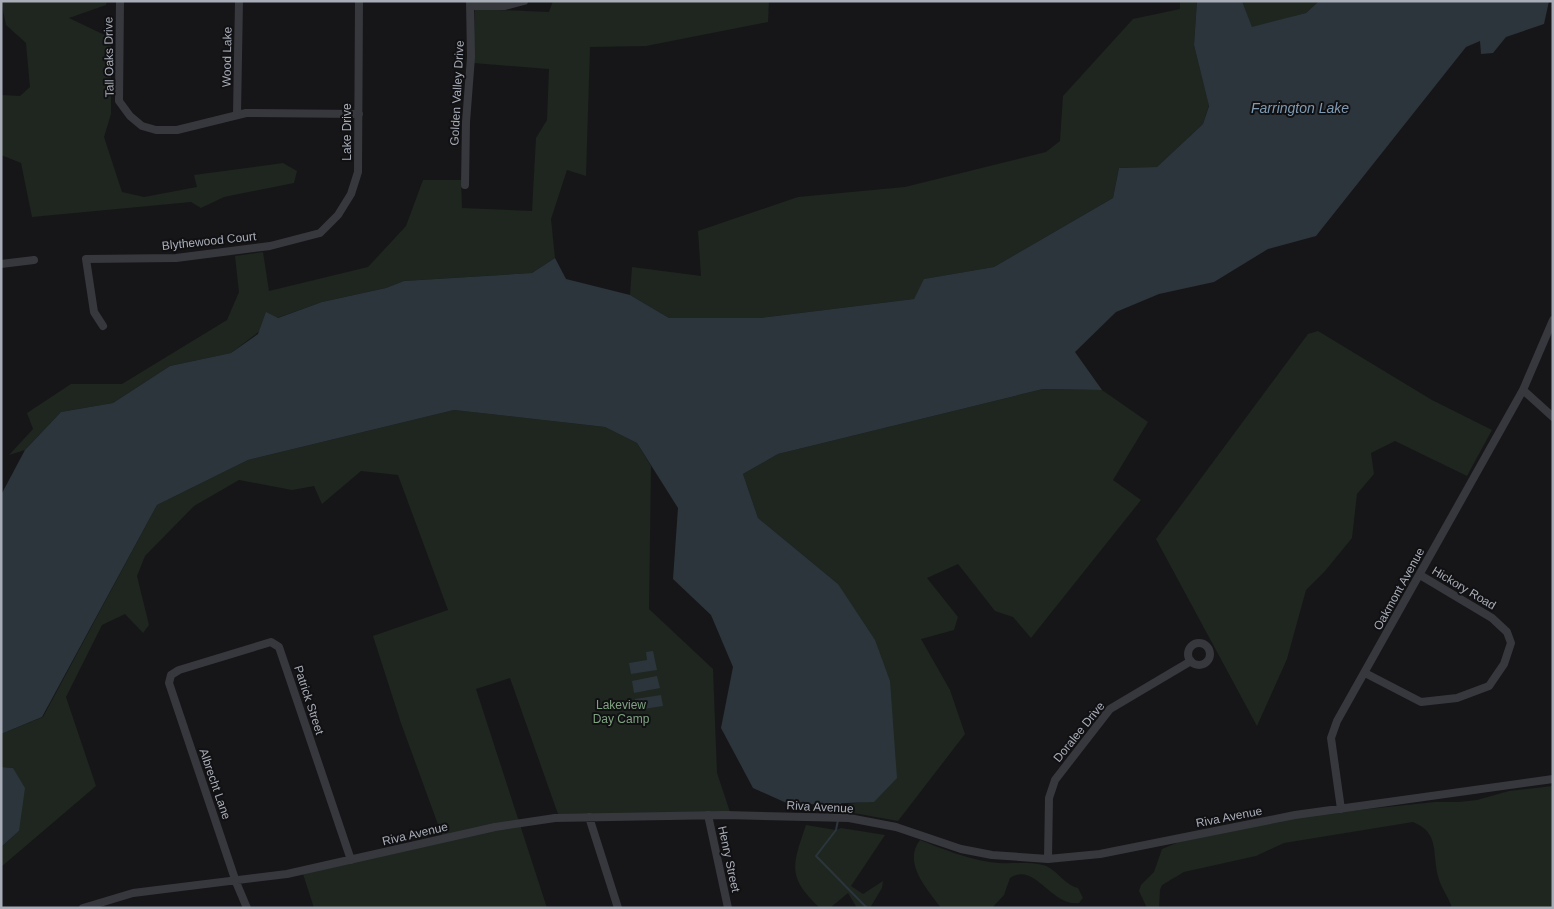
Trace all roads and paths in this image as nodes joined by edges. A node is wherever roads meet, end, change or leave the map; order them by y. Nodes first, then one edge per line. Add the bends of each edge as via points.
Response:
1 (120, 1) edge
2 (239, 1) edge
3 (359, 1) edge
4 (524, 1) edge
5 (470, 3) edge
6 (237, 113) junction
7 (359, 114) junction
8 (464, 185) dead end
9 (304, 237) joint
10 (34, 260) dead end
11 (1, 264) edge
12 (1553, 320) edge
13 (103, 326) dead end
14 (1523, 390) junction
15 (1553, 417) edge
16 (1420, 575) junction
17 (1191, 660) dead end
18 (179, 670) joint
19 (1365, 673) junction
20 (1553, 779) edge
21 (1341, 809) junction
22 (708, 815) junction
23 (589, 817) junction
24 (1048, 859) junction
25 (351, 860) junction
26 (236, 882) junction
27 (83, 908) edge
28 (247, 908) edge
29 (618, 908) edge
30 (728, 908) edge

1 - 6 street, Tall Oaks Drive via 119,100 130,116 142,126 177,130
2 - 6 street, Wood Lake
3 - 7 street, Lake Drive
4 - 5 street via 505,6
5 - 8 street, Golden Valley Drive via 471,57
6 - 7 street, Tall Oaks Drive
7 - 9 street, Lake Drive via 358,172 351,194 338,215 320,233
9 - 13 street, Blythewood Court via 270,246 176,258 86,259 94,312
10 - 11 street
12 - 14 street, Oakmont Avenue
14 - 15 street
14 - 16 street, Oakmont Avenue
16 - 19 street, Oakmont Avenue
16 - 19 street, Hickory Road via 1492,618 1507,632 1511,643 1509,656 1489,686 1457,698 1421,702
17 - 24 street, Doralee Drive via 1110,709 1055,780 1049,798
18 - 25 street, Patrick Street via 271,642 279,647
18 - 26 street, Albrecht Lane via 171,675 168,683
19 - 21 street, Oakmont Avenue via 1337,721 1331,738
20 - 21 street, Riva Avenue
21 - 24 street, Riva Avenue via 1100,854
22 - 23 street, Riva Avenue
22 - 24 street, Riva Avenue via 842,818 886,824 962,849 992,855
22 - 30 street, Henry Street
23 - 25 street, Riva Avenue via 555,818 495,827
23 - 29 street
25 - 26 street, Riva Avenue
26 - 27 street, Riva Avenue via 133,894
26 - 28 street, Albrecht Lane

